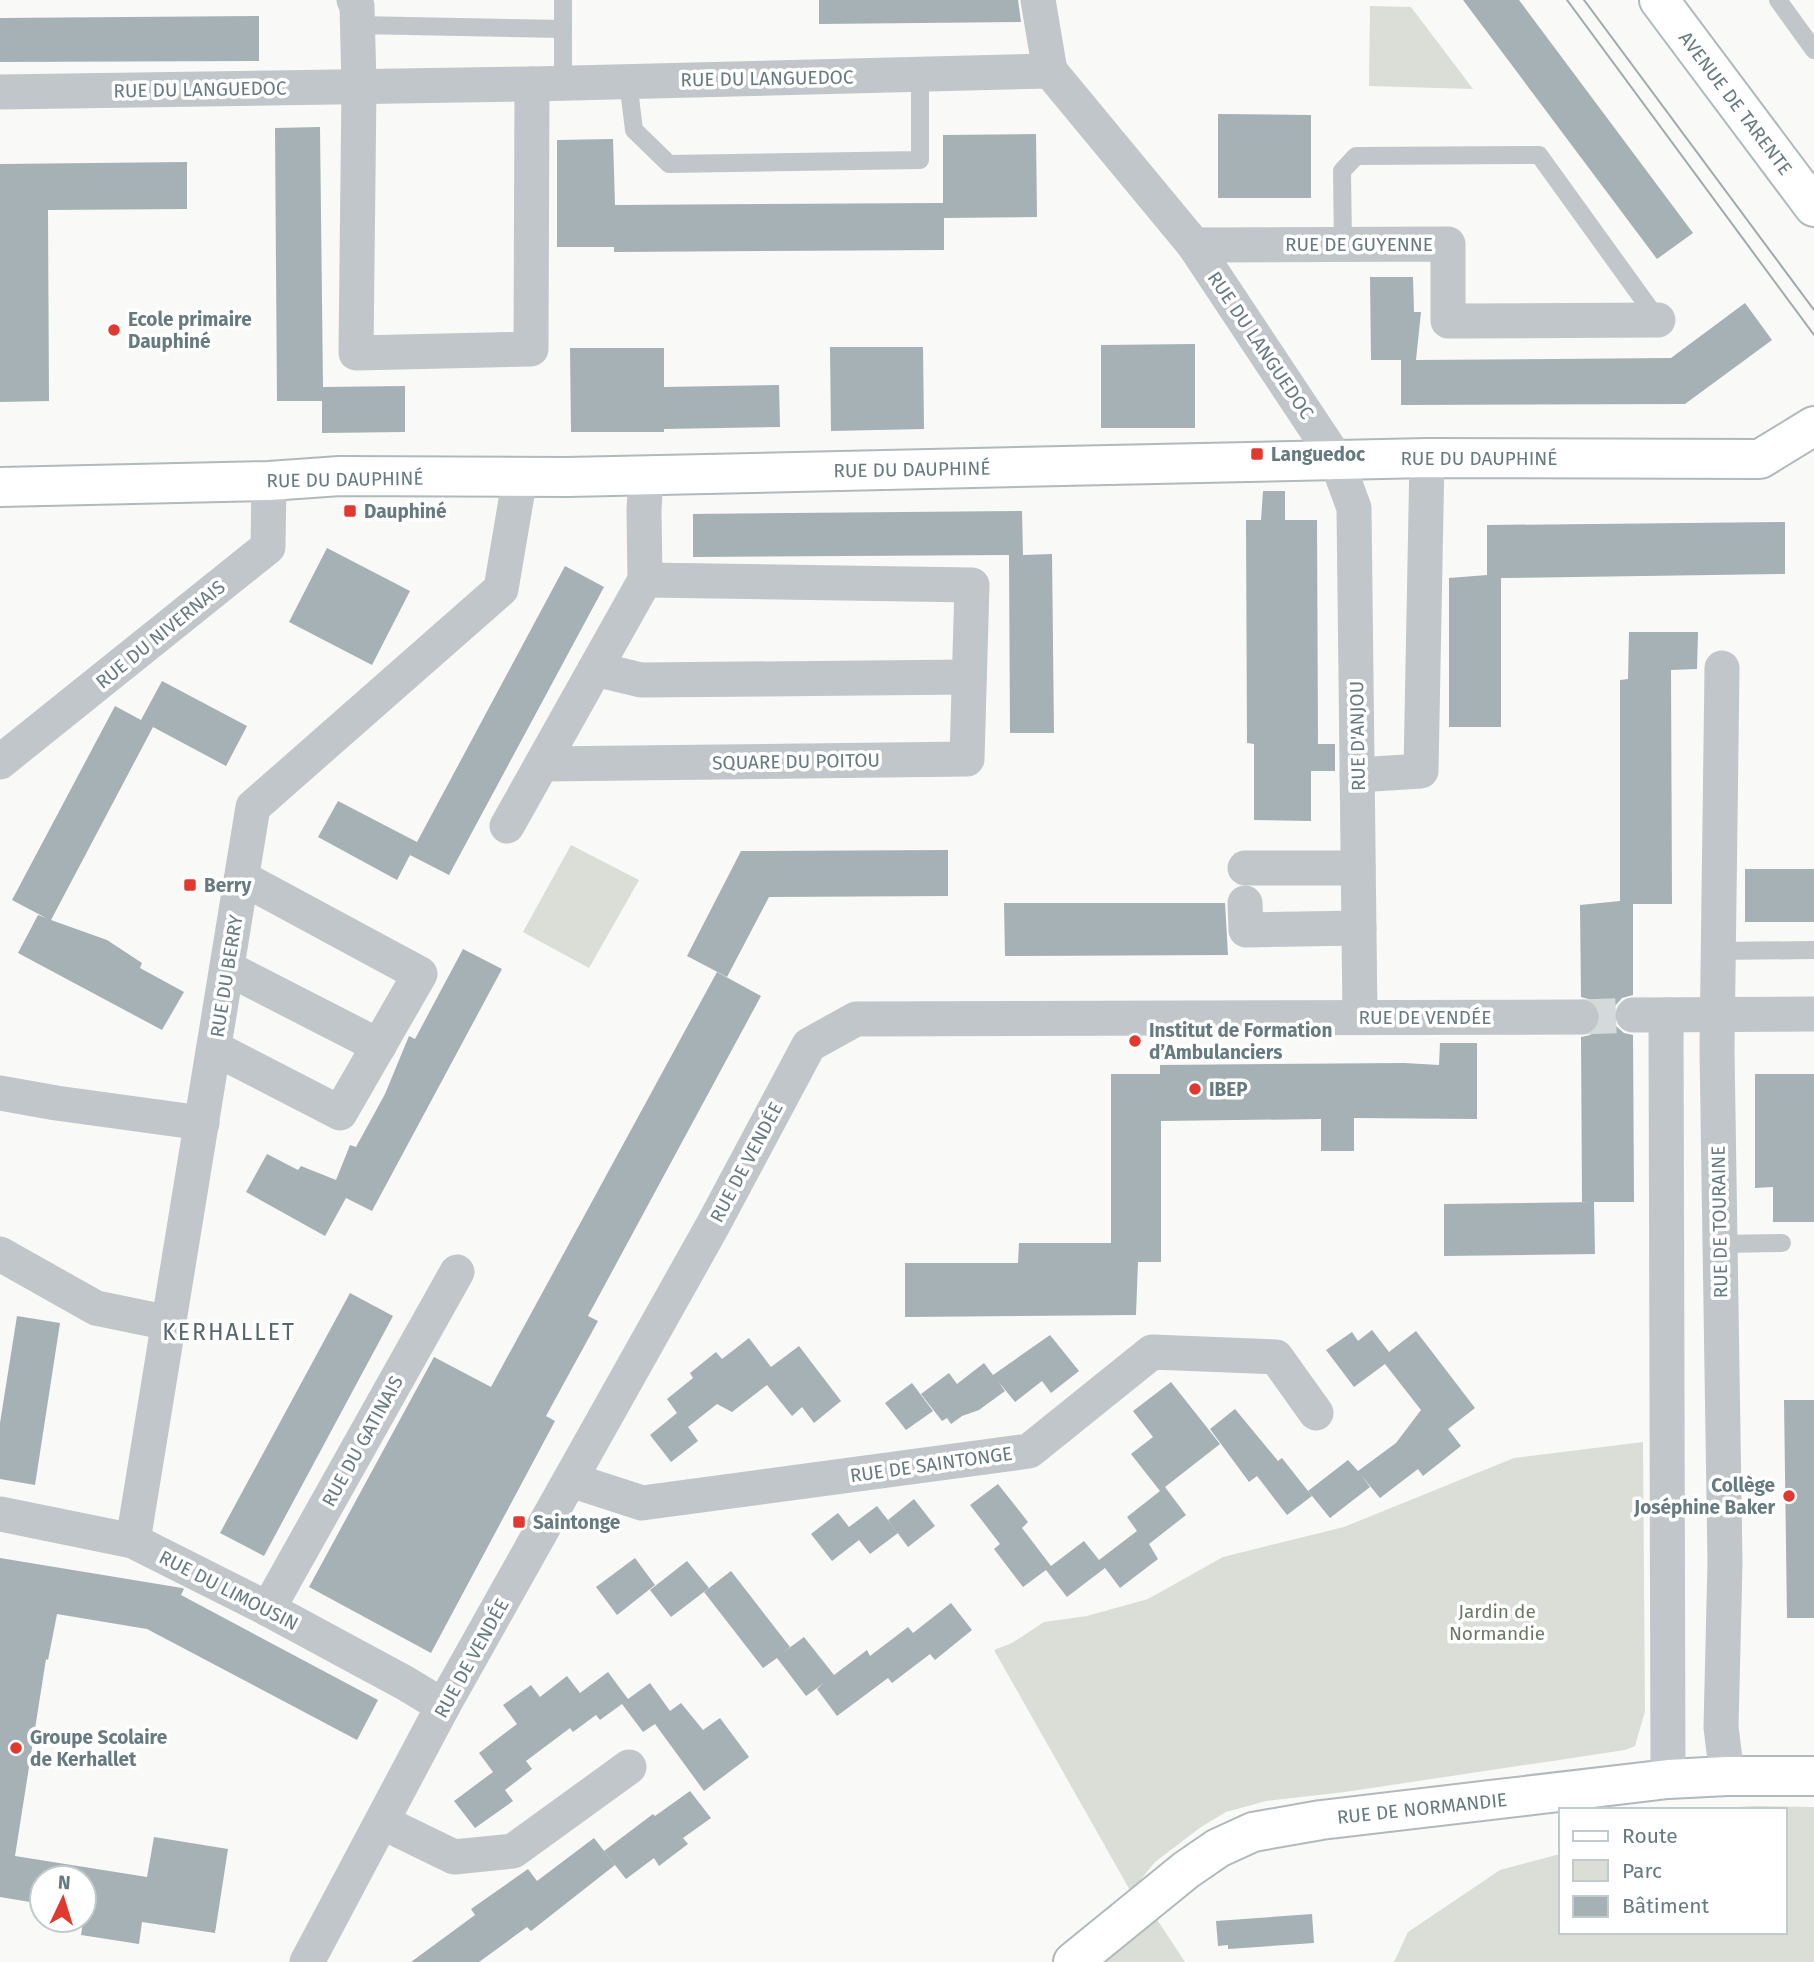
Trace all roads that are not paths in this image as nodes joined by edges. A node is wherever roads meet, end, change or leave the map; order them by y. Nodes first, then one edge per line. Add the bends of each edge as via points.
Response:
1 (563, 0) edge
2 (1038, 0) edge
3 (1659, 0) edge
4 (1778, 0) edge
5 (356, 12) edge
6 (563, 29) junction
7 (1814, 51) edge
8 (1050, 71) junction
9 (920, 74) junction
10 (628, 81) junction
11 (548, 83) junction
12 (359, 86) junction
13 (0, 92) edge
14 (1814, 207) edge
15 (1343, 244) junction
16 (1194, 245) junction
17 (1658, 320) joint
18 (1814, 426) edge
19 (1427, 457) junction
20 (1336, 459) junction
21 (646, 475) junction
22 (520, 477) junction
23 (269, 481) junction
24 (0, 487) edge
25 (645, 580) junction
26 (1722, 667) dead end
27 (595, 669) junction
28 (970, 677) junction
29 (0, 762) edge
30 (542, 764) junction
31 (1357, 775) junction
32 (507, 826) dead end
33 (1245, 868) dead end
34 (1358, 868) junction
35 (242, 878) junction
36 (1245, 903) dead end
37 (1359, 928) junction
38 (1814, 950) edge
39 (1719, 951) junction
40 (227, 968) junction
41 (1718, 1014) junction
42 (1814, 1014) edge
43 (1360, 1017) junction
44 (1581, 1017) tunnel mouth
45 (379, 1046) junction
46 (214, 1048) junction
47 (0, 1093) edge
48 (202, 1123) junction
49 (1782, 1243) dead end
50 (1719, 1244) junction
51 (0, 1254) edge
52 (457, 1272) dead end
53 (169, 1323) junction
54 (1316, 1413) dead end
55 (571, 1480) junction
56 (0, 1514) edge
57 (133, 1541) junction
58 (268, 1609) junction
59 (443, 1706) junction
60 (629, 1767) dead end
61 (1727, 1776) junction
62 (1814, 1776) edge
63 (1668, 1779) junction
64 (382, 1822) junction
65 (307, 1962) edge
66 (1073, 1962) edge

1 - 6 lane
2 - 8 street
3 - 14 street, AVENUE DE TARENTE
4 - 7 lane
5 - 6 lane
5 - 12 street
6 - 11 lane
8 - 9 street, RUE DU LANGUEDOC
8 - 16 street, RUE DU LANGUEDOC
9 - 10 street, RUE DU LANGUEDOC
9 - 10 lane via 920,160 669,164 634,130
10 - 11 street, RUE DU LANGUEDOC
11 - 12 street, RUE DU LANGUEDOC
11 - 12 street via 531,349 356,353
12 - 13 street, RUE DU LANGUEDOC
15 - 16 street, RUE DE GUYENNE
15 - 17 street, RUE DE GUYENNE via 1448,244 1448,321
15 - 17 lane via 1342,171 1356,156 1539,155
16 - 20 street, RUE DU LANGUEDOC
18 - 19 street, RUE DU DAUPHINÉ via 1760,459
19 - 20 street, RUE DU DAUPHINÉ
19 - 31 street via 1421,771
20 - 21 street, RUE DU DAUPHINÉ
20 - 31 street, RUE D'ANJOU via 1354,508
21 - 22 street, RUE DU DAUPHINÉ
21 - 25 street
22 - 23 street, RUE DU DAUPHINÉ via 340,476
22 - 35 street, RUE DU BERRY via 501,589 253,807
23 - 24 street, RUE DU DAUPHINÉ
23 - 29 street, RUE DU NIVERNAIS via 268,547
25 - 27 street
25 - 28 street, SQUARE DU POITOU via 972,585
26 - 39 street, RUE DE TOURAINE
27 - 28 street via 641,680
27 - 30 street
28 - 30 street, SQUARE DU POITOU via 967,759
30 - 32 street
31 - 34 street, RUE D'ANJOU
33 - 34 street
34 - 37 street, RUE D'ANJOU
35 - 40 street, RUE DU BERRY
35 - 45 street via 420,974
36 - 37 street via 1246,930
37 - 43 street, RUE D'ANJOU
38 - 39 lane
39 - 41 street, RUE DE TOURAINE
40 - 45 street
40 - 46 street, RUE DU BERRY
41 - 42 street
41 - 50 street, RUE DE TOURAINE
41 - 63 street via 1649,1015
43 - 44 street, RUE DE VENDÉE
43 - 55 street, RUE DE VENDÉE via 856,1019 809,1045
45 - 46 street via 340,1113
46 - 48 street, RUE DU BERRY
47 - 48 street
48 - 53 street, RUE DU BERRY
49 - 50 lane
50 - 61 street, RUE DE TOURAINE via 1726,1563 1721,1727
51 - 53 street via 96,1308
52 - 58 street, RUE DU GATINAIS
53 - 57 street, RUE DU BERRY
54 - 55 street, RUE DE SAINTONGE via 1276,1357 1153,1352 1029,1451 642,1503
55 - 59 street, RUE DE VENDÉE
56 - 57 street, RUE DU LIMOUSIN
57 - 58 street, RUE DU LIMOUSIN
58 - 59 street, RUE DU LIMOUSIN
59 - 64 street, RUE DE VENDÉE
60 - 64 street via 513,1852 454,1857
61 - 62 street, RUE DE NORMANDIE
61 - 63 street, RUE DE NORMANDIE
63 - 66 street, RUE DE NORMANDIE via 1253,1832 1186,1870
64 - 65 street, RUE DE VENDÉE

